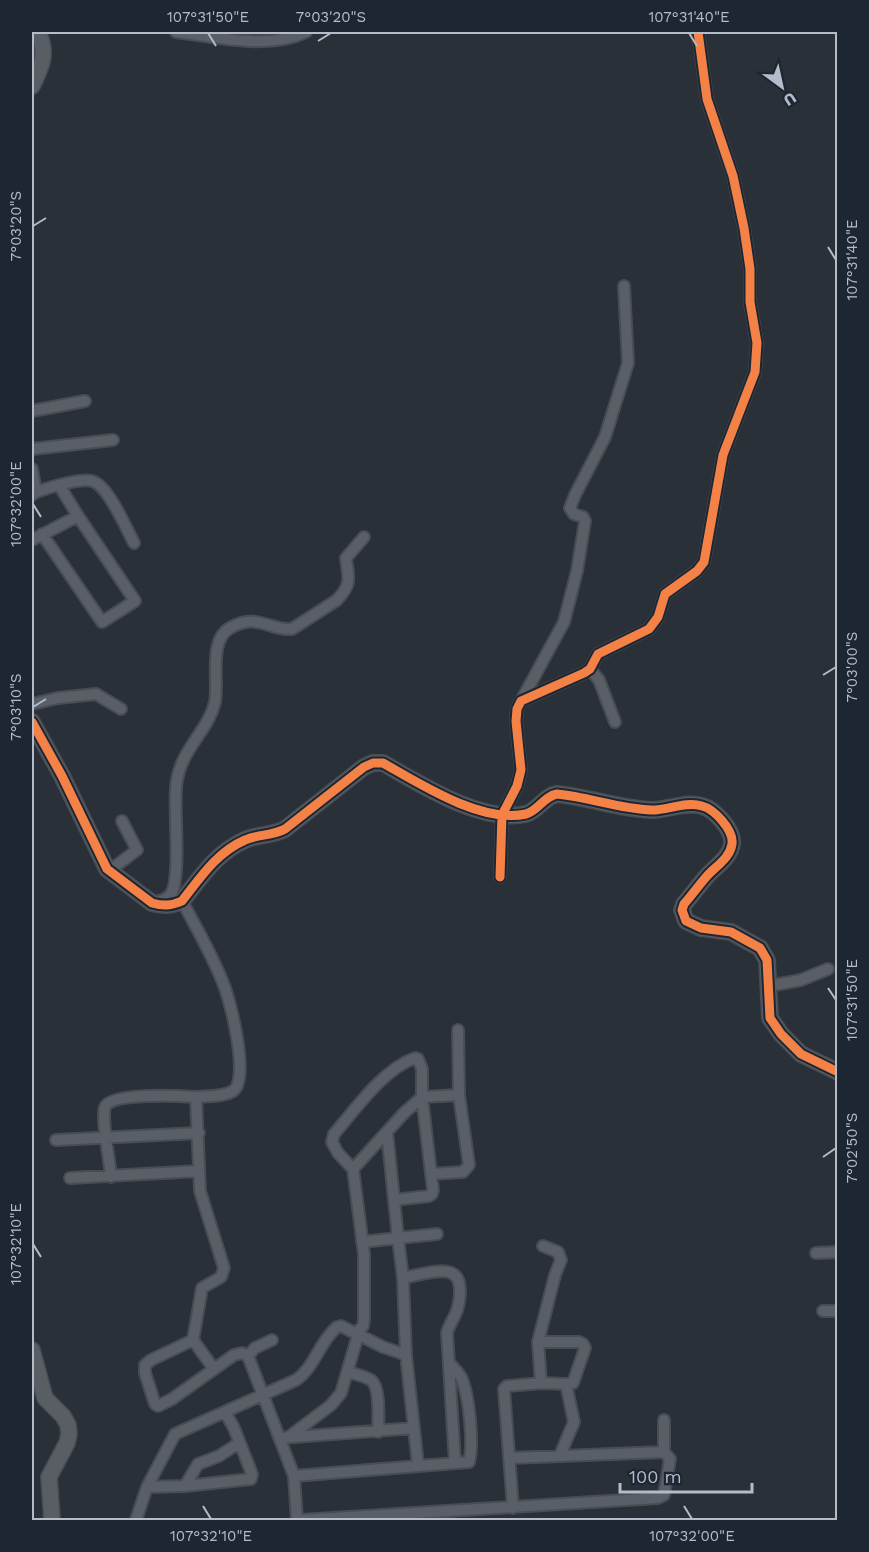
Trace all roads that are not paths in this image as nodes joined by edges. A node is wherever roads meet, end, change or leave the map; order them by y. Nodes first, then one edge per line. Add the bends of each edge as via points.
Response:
1 (176, 32) edge
2 (306, 32) edge
3 (698, 32) edge
4 (43, 36) edge
5 (279, 36) edge
6 (32, 86) edge
7 (624, 286) dead end
8 (85, 400) dead end
9 (32, 411) edge
10 (113, 440) dead end
11 (32, 449) edge
12 (32, 469) edge
13 (59, 485) junction
14 (34, 494) edge
15 (78, 516) junction
16 (37, 537) edge
17 (364, 537) dead end
18 (134, 543) dead end
19 (590, 669) junction
20 (521, 701) junction
21 (32, 704) edge
22 (121, 709) dead end
23 (32, 722) edge
24 (615, 722) dead end
25 (502, 815) junction
26 (122, 821) dead end
27 (109, 871) junction
28 (500, 877) dead end
29 (182, 901) junction
30 (152, 903) junction
31 (828, 969) dead end
32 (769, 986) junction
33 (458, 1030) dead end
34 (837, 1072) edge
35 (459, 1095) junction
36 (196, 1097) junction
37 (422, 1097) junction
38 (387, 1132) junction
39 (199, 1133) junction
40 (107, 1137) junction
41 (56, 1140) dead end
42 (353, 1169) junction
43 (199, 1171) junction
44 (431, 1174) junction
45 (111, 1177) junction
46 (70, 1178) dead end
47 (394, 1200) junction
48 (437, 1234) dead end
49 (398, 1238) junction
50 (362, 1242) junction
51 (543, 1246) dead end
52 (837, 1252) edge
53 (816, 1253) dead end
54 (403, 1278) junction
55 (823, 1311) dead end
56 (837, 1311) edge
57 (357, 1334) junction
58 (194, 1340) junction
59 (272, 1341) dead end
60 (538, 1342) junction
61 (32, 1350) edge
62 (405, 1355) junction
63 (248, 1356) junction
64 (449, 1363) junction
65 (213, 1370) junction
66 (348, 1372) junction
67 (541, 1383) junction
68 (566, 1384) junction
69 (263, 1396) junction
70 (225, 1412) junction
71 (663, 1420) dead end
72 (414, 1428) junction
73 (378, 1432) junction
74 (285, 1437) junction
75 (240, 1443) junction
76 (664, 1452) junction
77 (560, 1455) junction
78 (509, 1458) junction
79 (455, 1463) junction
80 (418, 1466) junction
81 (294, 1476) junction
82 (147, 1486) junction
83 (185, 1486) junction
84 (513, 1508) junction
85 (468, 1515) edge
86 (52, 1521) edge
87 (136, 1521) edge
88 (299, 1521) edge

1 - 5 street via 231,39
2 - 5 street via 292,38
3 - 19 street via 707,99 734,176 744,228 757,343 755,369 723,455 704,562 665,594 658,617 649,629 598,654
4 - 6 street via 40,69
7 - 20 street via 628,363 606,433 570,508 585,521 567,614
8 - 9 street
10 - 11 street
12 - 14 street
13 - 14 street
13 - 15 street
13 - 18 street via 90,480 97,483 109,496
15 - 16 street
15 - 16 street via 135,601 102,622
17 - 30 street via 346,558 350,579 337,600 292,629 249,621 228,629 218,644 215,702 179,770 173,891 167,899
19 - 20 street
19 - 24 street
20 - 25 street via 516,721 521,770
21 - 22 street via 96,694
23 - 27 street
25 - 28 street
25 - 29 street via 461,803 383,763 373,763 285,829 245,839 223,852
25 - 32 street via 528,813 557,794 621,807 652,810 693,805 711,810 729,832 732,844 729,853 684,904 684,916 692,925 731,932 759,948 767,960
26 - 27 street via 137,850
27 - 30 street
29 - 30 street via 172,905
29 - 36 street via 225,989 241,1068 233,1090
31 - 32 street via 801,980
32 - 34 street via 770,1018 781,1034 801,1054
33 - 35 street
35 - 37 street
35 - 44 street via 469,1166 463,1172
36 - 39 street
36 - 40 street via 111,1100 105,1108
37 - 38 street
37 - 42 street via 421,1064 415,1058 374,1087 333,1134 332,1142 338,1153
37 - 44 street
38 - 42 street
38 - 47 street
39 - 40 street
39 - 43 street
40 - 41 street
40 - 45 street
42 - 50 street
43 - 45 street
43 - 58 street via 200,1191 224,1268 221,1277 202,1288
44 - 47 street via 432,1194
45 - 46 street
47 - 49 street
48 - 49 street
49 - 50 street
49 - 54 street
50 - 57 street via 364,1320
51 - 60 street via 558,1252 561,1260
52 - 53 street
54 - 62 street
54 - 64 street via 447,1271 458,1276 458,1309 447,1333
55 - 56 street
57 - 62 street
57 - 66 street
57 - 69 street via 337,1327 302,1376
58 - 65 street
58 - 65 street via 145,1365 156,1406
59 - 63 street via 255,1348
60 - 67 street
60 - 68 street via 579,1342 584,1346 576,1379
61 - 86 street via 45,1398 68,1425 67,1443 49,1477
62 - 72 street
63 - 65 street via 234,1355
63 - 69 street
64 - 79 street
64 - 79 street via 465,1387 470,1433 469,1462
66 - 73 street via 375,1384
66 - 74 street via 331,1405
67 - 68 street
67 - 78 street via 504,1389
68 - 77 street via 574,1422
69 - 70 street
69 - 74 street
70 - 75 street
70 - 82 street via 175,1434
71 - 76 street
72 - 73 street
72 - 80 street
73 - 74 street
74 - 81 street
75 - 83 street via 198,1464
75 - 83 street via 251,1479
76 - 77 street
76 - 84 street via 670,1459 666,1490 658,1498
77 - 78 street
78 - 84 street
79 - 80 street
80 - 81 street
81 - 88 street
82 - 83 street
82 - 87 street
84 - 85 street
85 - 88 street

